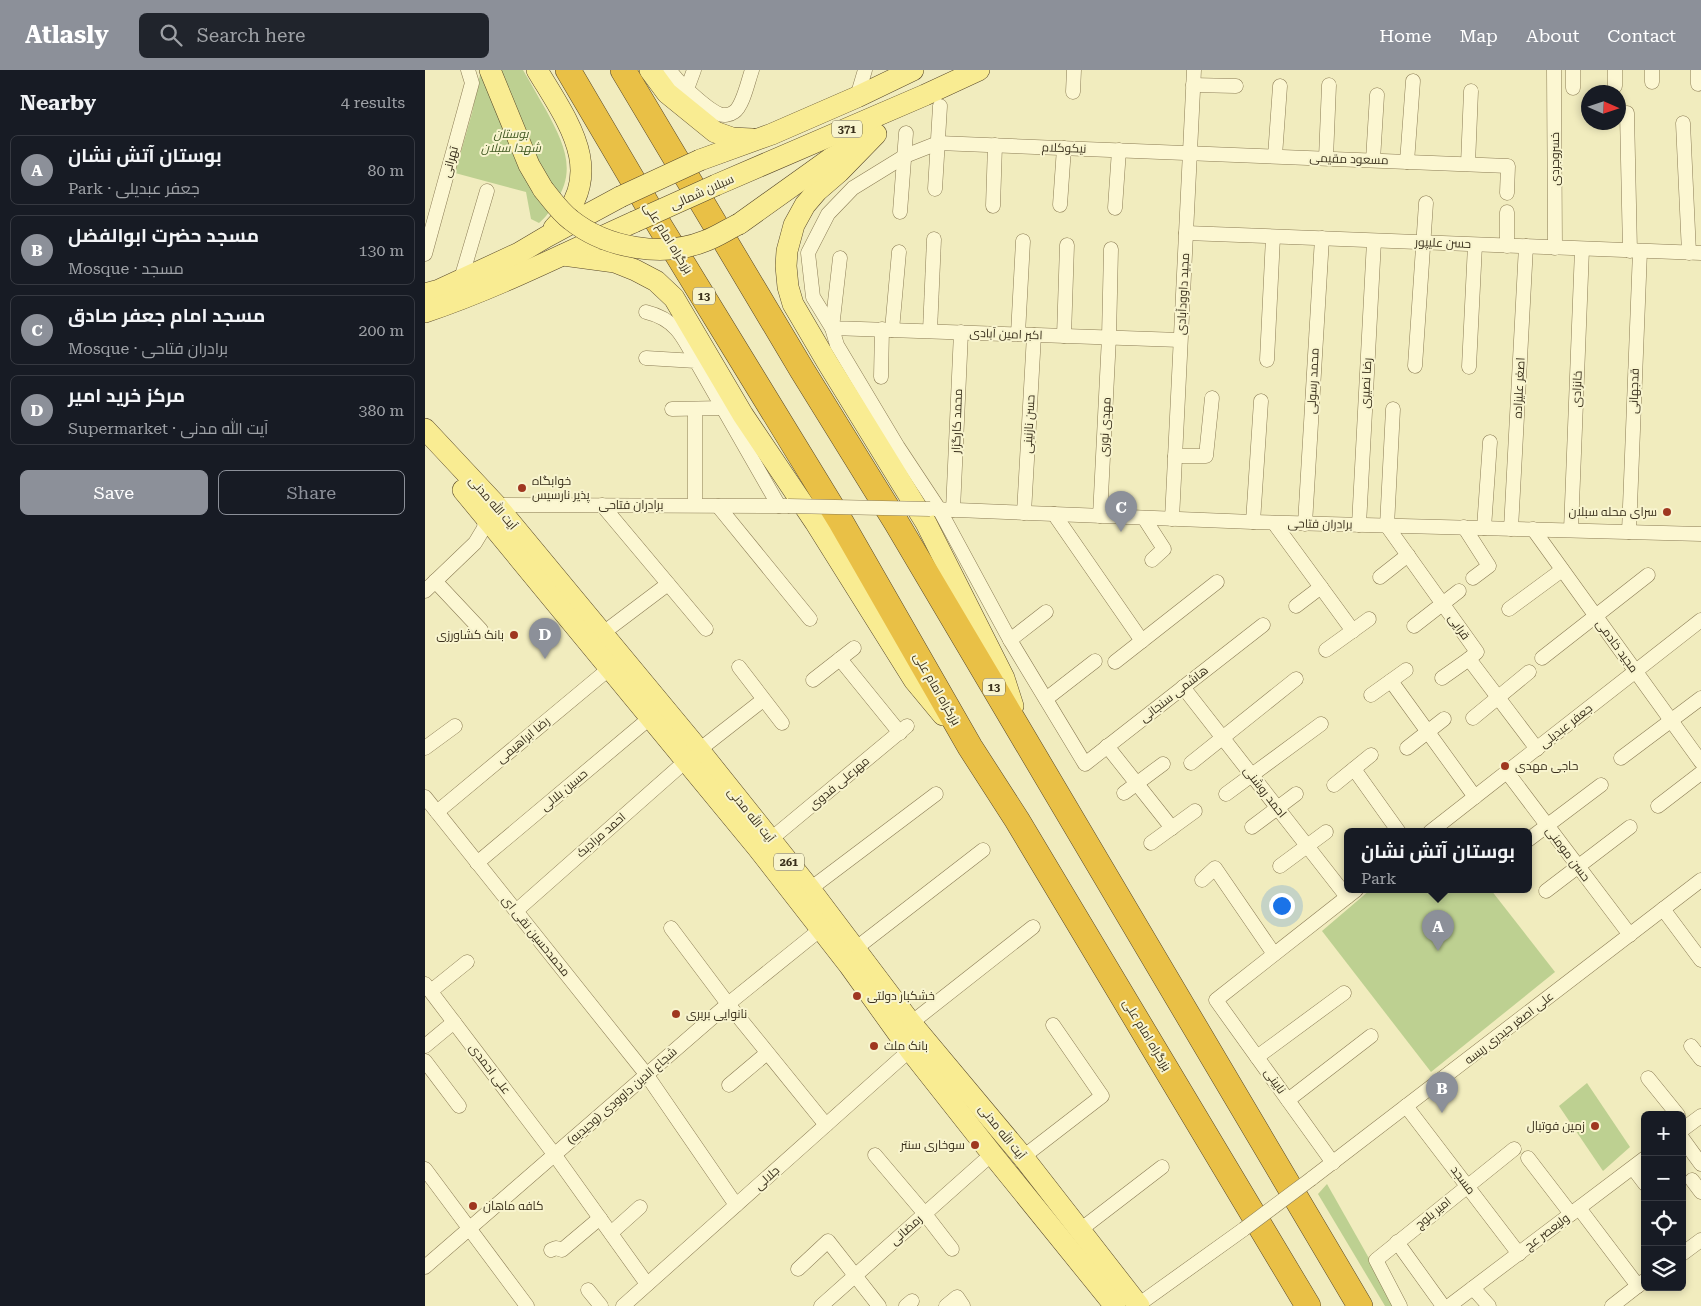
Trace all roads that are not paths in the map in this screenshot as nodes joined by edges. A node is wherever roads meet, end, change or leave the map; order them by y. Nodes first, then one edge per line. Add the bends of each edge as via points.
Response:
1 (467, 70) edge
2 (490, 70) edge
3 (537, 70) edge
4 (568, 70) edge
5 (623, 70) edge
6 (650, 70) edge
7 (670, 70) edge
8 (694, 70) edge
9 (752, 70) edge
10 (865, 70) edge
11 (913, 70) edge
12 (979, 70) edge
13 (1074, 70) edge
14 (1194, 70) edge
15 (1554, 70) edge
16 (1573, 70) edge
17 (1615, 70) edge
18 (1413, 82) dead end
19 (1193, 85) junction
20 (1329, 85) dead end
21 (1615, 85) edge
22 (1236, 86) dead end
23 (1279, 86) dead end
24 (1573, 88) dead end
25 (687, 89) junction
26 (1471, 90) dead end
27 (1073, 92) dead end
28 (1377, 95) dead end
29 (857, 97) junction
30 (933, 101) junction
31 (1627, 113) dead end
32 (1683, 123) dead end
33 (906, 133) dead end
34 (772, 134) junction
35 (876, 134) junction
36 (938, 143) junction
37 (995, 146) junction
38 (1064, 148) junction
39 (1119, 150) junction
40 (1190, 153) junction
41 (905, 156) junction
42 (1275, 156) junction
43 (1325, 158) junction
44 (1373, 160) junction
45 (1407, 162) junction
46 (1468, 164) junction
47 (935, 189) dead end
48 (487, 191) dead end
49 (1507, 194) dead end
50 (1426, 203) dead end
51 (1060, 205) dead end
52 (993, 206) dead end
53 (1115, 208) dead end
54 (900, 212) dead end
55 (1507, 212) dead end
56 (1186, 233) junction
57 (1273, 236) junction
58 (546, 237) junction
59 (1322, 238) junction
60 (934, 239) dead end
61 (1374, 240) junction
62 (1023, 241) dead end
63 (1424, 242) junction
64 (1475, 244) junction
65 (1067, 245) dead end
66 (1507, 246) junction
67 (1526, 246) junction
68 (1555, 248) junction
69 (1111, 249) dead end
70 (1582, 249) junction
71 (1635, 251) junction
72 (899, 252) dead end
73 (1695, 253) edge
74 (425, 254) edge
75 (563, 255) junction
76 (840, 258) dead end
77 (461, 279) junction
78 (425, 294) edge
79 (425, 312) edge
80 (646, 312) dead end
81 (832, 328) junction
82 (887, 330) junction
83 (929, 331) junction
84 (961, 332) junction
85 (1018, 334) junction
86 (1034, 335) junction
87 (1064, 336) junction
88 (1109, 337) junction
89 (1181, 340) junction
90 (646, 358) dead end
91 (1267, 360) dead end
92 (697, 361) junction
93 (1415, 366) dead end
94 (1469, 367) dead end
95 (881, 377) dead end
96 (1211, 398) dead end
97 (1261, 401) dead end
98 (723, 408) junction
99 (672, 409) dead end
100 (695, 409) junction
101 (1393, 409) dead end
102 (425, 429) edge
103 (1490, 442) dead end
104 (427, 451) edge
105 (1175, 456) junction
106 (601, 505) junction
107 (695, 505) junction
108 (718, 506) junction
109 (778, 506) junction
110 (941, 509) junction
111 (490, 511) junction
112 (1024, 512) junction
113 (1054, 514) junction
114 (1100, 516) junction
115 (1144, 518) junction
116 (1171, 519) junction
117 (1253, 522) junction
118 (1274, 523) junction
119 (1305, 524) junction
120 (1359, 525) junction
121 (1387, 526) junction
122 (1464, 528) junction
123 (1484, 528) junction
124 (1511, 529) junction
125 (1533, 529) junction
126 (1571, 530) junction
127 (1629, 532) junction
128 (1701, 534) edge
129 (1408, 555) junction
130 (1152, 560) dead end
131 (1563, 570) junction
132 (1648, 575) dead end
133 (1380, 577) dead end
134 (1473, 578) dead end
135 (1217, 582) dead end
136 (668, 584) junction
137 (430, 586) edge
138 (1321, 587) junction
139 (1459, 591) dead end
140 (1443, 604) junction
141 (1296, 606) dead end
142 (1509, 609) dead end
143 (1046, 612) dead end
144 (1595, 616) junction
145 (810, 619) dead end
146 (1369, 619) dead end
147 (1701, 620) edge
148 (1263, 626) dead end
149 (1414, 626) dead end
150 (706, 629) dead end
151 (481, 630) dead end
152 (1353, 631) junction
153 (603, 633) junction
154 (1010, 640) junction
155 (1142, 641) junction
156 (854, 648) dead end
157 (1326, 650) dead end
158 (1542, 658) dead end
159 (840, 659) junction
160 (1469, 659) junction
161 (1095, 661) dead end
162 (1115, 662) dead end
163 (739, 667) dead end
164 (609, 668) junction
165 (1406, 670) dead end
166 (1636, 671) junction
167 (1529, 672) dead end
168 (1442, 678) dead end
169 (1296, 679) dead end
170 (813, 680) dead end
171 (1391, 681) junction
172 (1183, 687) junction
173 (1371, 695) dead end
174 (1498, 698) junction
175 (1701, 698) edge
176 (1045, 699) junction
177 (763, 700) junction
178 (651, 717) junction
179 (1473, 718) dead end
180 (1444, 719) dead end
181 (1671, 720) junction
182 (782, 723) dead end
183 (1321, 724) dead end
184 (455, 726) dead end
185 (1428, 732) junction
186 (1024, 737) junction
187 (1223, 738) junction
188 (1107, 746) junction
189 (970, 747) junction
190 (425, 748) edge
191 (1407, 748) dead end
192 (1537, 749) junction
193 (693, 755) junction
194 (1371, 755) dead end
195 (1621, 758) dead end
196 (1701, 762) edge
197 (1191, 763) dead end
198 (1163, 764) dead end
199 (1354, 769) junction
200 (1507, 772) junction
201 (1701, 773) edge
202 (1252, 775) junction
203 (1137, 785) junction
204 (1334, 785) dead end
205 (1601, 785) dead end
206 (1124, 793) dead end
207 (936, 794) dead end
208 (1226, 794) dead end
209 (1296, 794) dead end
210 (1475, 797) junction
211 (425, 798) edge
212 (1658, 806) dead end
213 (1277, 808) junction
214 (1195, 811) dead end
215 (437, 812) junction
216 (1547, 826) junction
217 (1252, 827) dead end
218 (1629, 827) dead end
219 (1172, 828) junction
220 (1396, 828) edge
221 (1435, 828) edge
222 (1325, 832) dead end
223 (1532, 837) edge
224 (771, 839) junction
225 (1151, 843) dead end
226 (1307, 846) junction
227 (983, 850) dead end
228 (477, 863) junction
229 (1280, 866) dead end
230 (1578, 867) junction
231 (1202, 880) dead end
232 (1701, 880) edge
233 (1344, 885) edge
234 (810, 889) junction
235 (1546, 891) dead end
236 (1352, 893) edge
237 (1663, 909) junction
238 (516, 911) junction
239 (1033, 927) dead end
240 (671, 928) dead end
241 (821, 929) junction
242 (1630, 935) junction
243 (855, 949) junction
244 (1274, 954) junction
245 (1701, 960) edge
246 (467, 962) dead end
247 (428, 988) edge
248 (1344, 993) dead end
249 (728, 1004) junction
250 (454, 1022) junction
251 (911, 1023) junction
252 (1053, 1025) dead end
253 (1371, 1036) dead end
254 (425, 1046) edge
255 (1691, 1046) dead end
256 (910, 1050) junction
257 (767, 1052) junction
258 (1257, 1056) junction
259 (1701, 1059) edge
260 (425, 1061) edge
261 (647, 1074) junction
262 (1648, 1078) dead end
263 (729, 1085) dead end
264 (1288, 1100) junction
265 (459, 1106) dead end
266 (1406, 1106) junction
267 (1675, 1111) edge
268 (1701, 1116) edge
269 (826, 1125) junction
270 (1686, 1127) edge
271 (1686, 1132) edge
272 (1514, 1149) dead end
273 (555, 1154) junction
274 (992, 1154) junction
275 (875, 1155) dead end
276 (1023, 1157) junction
277 (1528, 1158) dead end
278 (1641, 1161) edge
279 (1333, 1163) junction
280 (1701, 1164) edge
281 (1162, 1167) dead end
282 (1633, 1168) junction
283 (425, 1169) edge
284 (1641, 1179) edge
285 (1692, 1180) dead end
286 (1467, 1186) junction
287 (1701, 1192) edge
288 (737, 1205) junction
289 (639, 1208) dead end
290 (1575, 1211) junction
291 (925, 1214) junction
292 (600, 1218) junction
293 (469, 1229) junction
294 (1080, 1230) junction
295 (611, 1233) junction
296 (1397, 1242) junction
297 (551, 1250) dead end
298 (953, 1250) dead end
299 (1519, 1254) junction
300 (425, 1266) edge
301 (798, 1269) dead end
302 (855, 1276) junction
303 (1641, 1283) edge
304 (647, 1284) junction
305 (1473, 1288) junction
306 (588, 1290) dead end
307 (527, 1306) edge
308 (601, 1306) edge
309 (623, 1306) edge
310 (821, 1306) edge
311 (879, 1306) edge
312 (1115, 1306) edge
313 (1138, 1306) edge
314 (1308, 1306) edge
315 (1360, 1306) edge
316 (1400, 1306) edge
317 (1443, 1306) edge
318 (1449, 1306) edge
319 (1489, 1306) edge
320 (1612, 1306) edge

1 - 74 street, تهرانی via 472,82
2 - 35 main road, bridge via 529,165 543,189 570,220 588,232 620,245 657,249 704,242 739,224 830,159
3 - 58 main road via 574,136 580,152 581,170 572,206
4 - 189 highway, بزرگراه امام علی / 13 via 841,522
5 - 186 highway, 13
6 - 34 main road via 667,93 715,132 732,138 750,139
7 - 25 street
8 - 25 street
9 - 25 street via 740,105 730,114 719,114
10 - 29 street
11 - 29 main road, 371
12 - 30 main road, سبلان شمالی / 371
13 - 27 street
14 - 19 street, مجید داوودآبادی
15 - 68 street, خسروجردی
16 - 24 street
17 - 21 street
18 - 45 street
19 - 22 street
19 - 40 street, مجید داوودآبادی
20 - 43 street
23 - 42 street
26 - 46 street
28 - 44 street
29 - 34 main road, 371
30 - 35 main road
30 - 36 street
30 - 75 main road, سبلان شمالی / 371, bridge via 715,186
31 - 71 street, قدجهانی
32 - 73 street
33 - 41 street
34 - 58 main road, 371, bridge via 700,160 620,197
35 - 186 main road via 805,206 787,251 788,287 793,304 926,523 1003,678
36 - 37 street, نیکوکلام
36 - 41 street
36 - 47 street
37 - 38 street, نیکوکلام
37 - 52 street
38 - 39 street, نیکوکلام
38 - 51 street
39 - 40 street, نیکوکلام
39 - 53 street
40 - 42 street, مسعود مقیمی
40 - 56 street, مجید داوودآبادی
41 - 54 street
41 - 81 street via 853,188 828,214 808,253 813,297
42 - 43 street, مسعود مقیمی
43 - 44 street, مسعود مقیمی
44 - 45 street, مسعود مقیمی
45 - 46 street, مسعود مقیمی
46 - 49 street, مسعود مقیمی via 1508,166
48 - 77 street
50 - 63 street
55 - 66 street
56 - 57 street, حسن علیپور
56 - 89 street, مجید داوودآبادی
57 - 59 street, حسن علیپور
57 - 91 street
58 - 77 main road, 371
59 - 61 street, حسن علیپور
59 - 119 street, محمد رسولی
60 - 83 street
61 - 63 street, حسن علیپور
61 - 120 street, رضا نصیری
62 - 85 street
63 - 64 street, حسن علیپور
63 - 93 street
64 - 66 street, حسن علیپور
64 - 94 street
65 - 87 street
66 - 67 street, حسن علیپور
67 - 68 street, حسن علیپور
67 - 124 street, اصغر علیزاده
68 - 70 street, حسن علیپور
69 - 88 street, مهدی نوری
70 - 71 street, حسن علیپور
70 - 126 street, خانزادی
71 - 73 street, حسن علیپور
71 - 127 street, قدجهانی
72 - 82 street
75 - 79 main road, سبلان شمالی / 371
75 - 189 main road via 615,262 656,280 674,298 743,415 914,680
76 - 81 street
77 - 78 main road, 371
80 - 92 street via 673,324
81 - 82 street, اکبر امین آبادی
81 - 110 street via 837,345 898,447
82 - 83 street, اکبر امین آبادی
82 - 95 street
83 - 84 street, اکبر امین آبادی
84 - 85 street, اکبر امین آبادی
84 - 110 street, محمد کارگزار
85 - 86 street, اکبر امین آبادی
86 - 87 street, اکبر امین آبادی
86 - 112 street, حسن نازنینی
87 - 88 street, اکبر امین آبادی
88 - 89 street, اکبر امین آبادی
88 - 114 street, مهدی نوری
89 - 105 street, مجید داوودآبادی
90 - 92 street
92 - 98 street
96 - 105 street via 1206,456
97 - 117 street
98 - 100 street
98 - 109 street
99 - 100 street
100 - 107 street
101 - 121 street
102 - 111 main road, آیت الله مدنی / 261
103 - 123 street
104 - 111 main road, آیت الله مدنی / 261
105 - 116 street, مجید داوودآبادی
106 - 107 street, برادران فتاحی
106 - 111 street, برادران فتاحی
106 - 136 street
107 - 108 street, برادران فتاحی
108 - 109 street, برادران فتاحی
108 - 145 street
109 - 110 street, برادران فتاحی, bridge
110 - 112 street, برادران فتاحی
110 - 154 street
111 - 137 street via 475,543
111 - 153 main road, آیت الله مدنی / 261
111 - 164 main road, آیت الله مدنی / 261
112 - 113 street, برادران فتاحی
113 - 114 street, برادران فتاحی
113 - 155 street
114 - 115 street, برادران فتاحی
115 - 116 street, برادران فتاحی
115 - 130 street via 1164,549
116 - 117 street, برادران فتاحی
117 - 118 street, برادران فتاحی
118 - 119 street, برادران فتاحی
118 - 138 street
119 - 120 street, برادران فتاحی
120 - 121 street, برادران فتاحی
121 - 122 street, برادران فتاحی
121 - 129 street, قرایی
122 - 123 street, برادران فتاحی
122 - 134 street via 1489,566
123 - 124 street, برادران فتاحی
124 - 125 street, برادران فتاحی
125 - 126 street, برادران فتاحی
125 - 131 street, مجید خادمی
126 - 127 street, برادران فتاحی
127 - 128 street, برادران فتاحی
129 - 133 street
129 - 140 street, قرایی
131 - 142 street
131 - 144 street, مجید خادمی
132 - 144 street
135 - 155 street
136 - 150 street
136 - 153 street
137 - 151 street
138 - 141 street
138 - 152 street
139 - 140 street
140 - 149 street
140 - 160 street, قرایی via 1477,652
143 - 154 street
144 - 158 street
144 - 166 street, مجید خادمی
146 - 152 street
147 - 166 street, جعفر عبدیلی
148 - 172 street, هاشمی سنجانی
152 - 157 street
153 - 193 main road, آیت الله مدنی / 261
154 - 176 street
155 - 162 street
156 - 159 street
159 - 170 street
159 - 224 street, مهرعلی فدوی via 903,729
160 - 168 street
160 - 174 street, قرایی
161 - 176 street
163 - 177 street
164 - 178 main road, آیت الله مدنی / 261
164 - 215 street, رضا ابراهیمی
165 - 171 street
166 - 181 street, مجید خادمی
166 - 192 street, جعفر عبدیلی
167 - 174 street
169 - 187 street
171 - 173 street
171 - 185 street
172 - 187 street, احمد روشنی
172 - 188 street, هاشمی سنجانی
174 - 179 street
174 - 192 street, قرایی
175 - 181 street
176 - 188 street, هاشمی سنجانی via 1085,764
177 - 182 street
177 - 193 street, احمد مرادبک
178 - 193 main road, آیت الله مدنی / 261
178 - 228 street, حسین بلالی
180 - 185 street
181 - 195 street
181 - 196 street, مجید خادمی
183 - 202 street
184 - 190 street
185 - 191 street
185 - 210 street
186 - 315 highway, 13
187 - 197 street
187 - 202 street, احمد روشنی
188 - 203 street
189 - 314 highway, بزرگراه امام علی / 13
192 - 200 street, جعفر عبدیلی
193 - 224 main road, آیت الله مدنی / 261
193 - 238 street, احمد مرادبک
193 - 241 main road, آیت الله مدنی / 261
194 - 199 street
198 - 203 street
199 - 204 street
199 - 220 street
200 - 210 street, جعفر عبدیلی
200 - 216 street, حسن مومنی
201 - 212 street
202 - 208 street
202 - 213 street, احمد روشنی
203 - 206 street
203 - 219 street
205 - 216 street
207 - 234 street
209 - 213 street
210 - 221 street, جعفر عبدیلی
211 - 215 street, محمدحسین نقی ای
213 - 217 street
213 - 226 street, احمد روشنی
214 - 219 street
215 - 228 street, محمدحسین نقی ای
216 - 223 street
216 - 230 street, حسن مومنی
218 - 230 street
219 - 225 street
222 - 226 street
224 - 234 main road, آیت الله مدنی / 261
226 - 229 street
226 - 233 street, احمد روشنی
227 - 243 street
228 - 238 street, محمدحسین نقی ای
230 - 235 street
230 - 242 street, حسن مومنی
231 - 244 street via 1215,868
232 - 237 street, علی اصغر حیدری ریسه
234 - 243 main road, آیت الله مدنی / 261
236 - 244 street
237 - 242 street, علی اصغر حیدری ریسه
237 - 245 street
238 - 261 street, محمدحسین نقی ای
239 - 251 street
240 - 249 street
241 - 249 street, شجاع الدین داوودی (وحیدیه)
241 - 256 main road, آیت الله مدنی / 261
242 - 266 street, علی اصغر حیدری ریسه
243 - 251 main road, آیت الله مدنی / 261
244 - 258 street, نایینی via 1216,1000
246 - 247 street
247 - 250 street, علی احمدی
248 - 258 street
249 - 257 street
249 - 261 street, شجاع الدین داوودی (وحیدیه)
250 - 254 street
250 - 273 street, علی احمدی
251 - 276 main road, آیت الله مدنی / 261
252 - 276 street via 1102,1096
253 - 264 street
255 - 259 street
256 - 269 street, جلالی
256 - 274 main road, آیت الله مدنی / 261
257 - 263 street
257 - 269 street
258 - 264 street, نایینی
260 - 265 street
261 - 273 street, شجاع الدین داوودی (وحیدیه)
261 - 288 street, محمدحسین نقی ای
262 - 267 street
264 - 279 street, نایینی
266 - 279 street, علی اصغر حیدری ریسه
266 - 286 street, مسجد
268 - 270 street
269 - 288 street, جلالی
271 - 280 street
272 - 286 street, امیر بلوچ
273 - 292 street, علی احمدی
273 - 293 street, شجاع الدین داوودی (وحیدیه)
274 - 291 street, رمضانی
274 - 312 main road, آیت الله مدنی / 261
275 - 291 street
276 - 294 main road, آیت الله مدنی / 261
277 - 290 street
278 - 282 street, ولیعصر عج
279 - 313 street, علی اصغر حیدری ریسه, bridge
281 - 294 street
282 - 284 street
282 - 290 street, ولیعصر عج
283 - 293 street
285 - 287 street
286 - 296 street, امیر بلوچ
286 - 299 street, مسجد
288 - 304 street, جلالی
289 - 295 street
290 - 299 street, ولیعصر عج
290 - 303 street
291 - 298 street
291 - 302 street, رمضانی
292 - 295 street, علی احمدی
292 - 297 street via 562,1250
293 - 300 street, شجاع الدین داوودی (وحیدیه)
293 - 307 street
294 - 313 main road, آیت الله مدنی / 261
295 - 304 street, علی احمدی
296 - 316 street, امیر بلوچ via 1376,1260
296 - 317 street
299 - 305 street, ولیعصر عج
301 - 302 street via 828,1241
302 - 310 street, رمضانی
302 - 311 street
303 - 320 street
304 - 309 street, جلالی
305 - 318 street, ولیعصر عج
305 - 319 street
306 - 308 street

